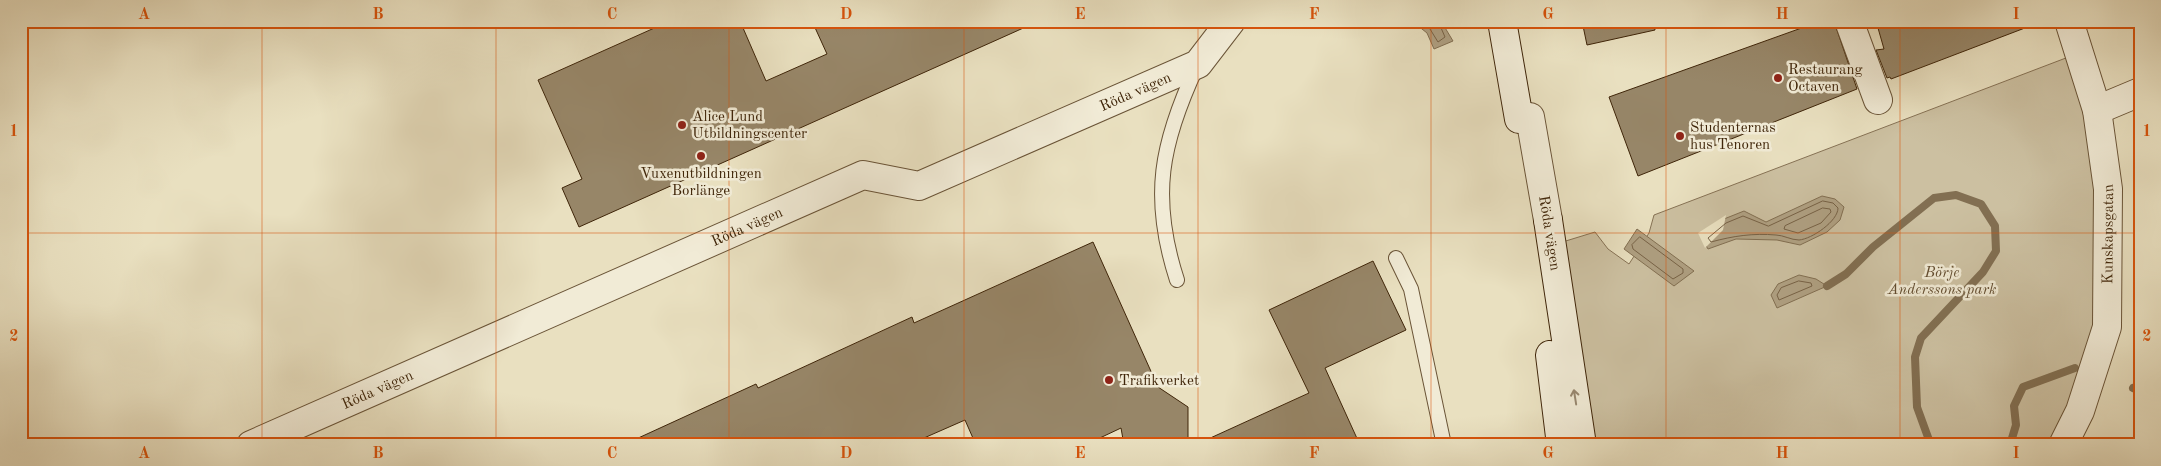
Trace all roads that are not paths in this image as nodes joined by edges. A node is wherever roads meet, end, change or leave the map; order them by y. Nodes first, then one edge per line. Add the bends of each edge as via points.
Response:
1 (1231, 21) edge
2 (1502, 21) edge
3 (1515, 21) edge
4 (1849, 21) edge
5 (2069, 21) edge
6 (1198, 64) junction
7 (2140, 92) edge
8 (1878, 100) dead end
9 (2096, 110) junction
10 (1524, 118) junction
11 (1541, 220) junction
12 (1396, 258) dead end
13 (1177, 280) dead end
14 (251, 445) edge
15 (1444, 445) edge
16 (1561, 445) edge
17 (1582, 445) edge
18 (2062, 445) edge

1 - 6 street, Röda vägen
2 - 10 street, Röda vägen
3 - 10 street, Röda vägen
4 - 8 street
5 - 9 street, Kunskapsgatan
6 - 13 lane via 1180,102 1166,148 1162,184 1165,235
6 - 14 street, Röda vägen via 920,186 862,175
7 - 9 street
9 - 18 street, Kunskapsgatan via 2108,189 2107,327 2080,411
10 - 11 street, Röda vägen
11 - 16 street, Röda vägen
17 -> 11 street, Röda vägen
12 - 15 lane via 1412,289

